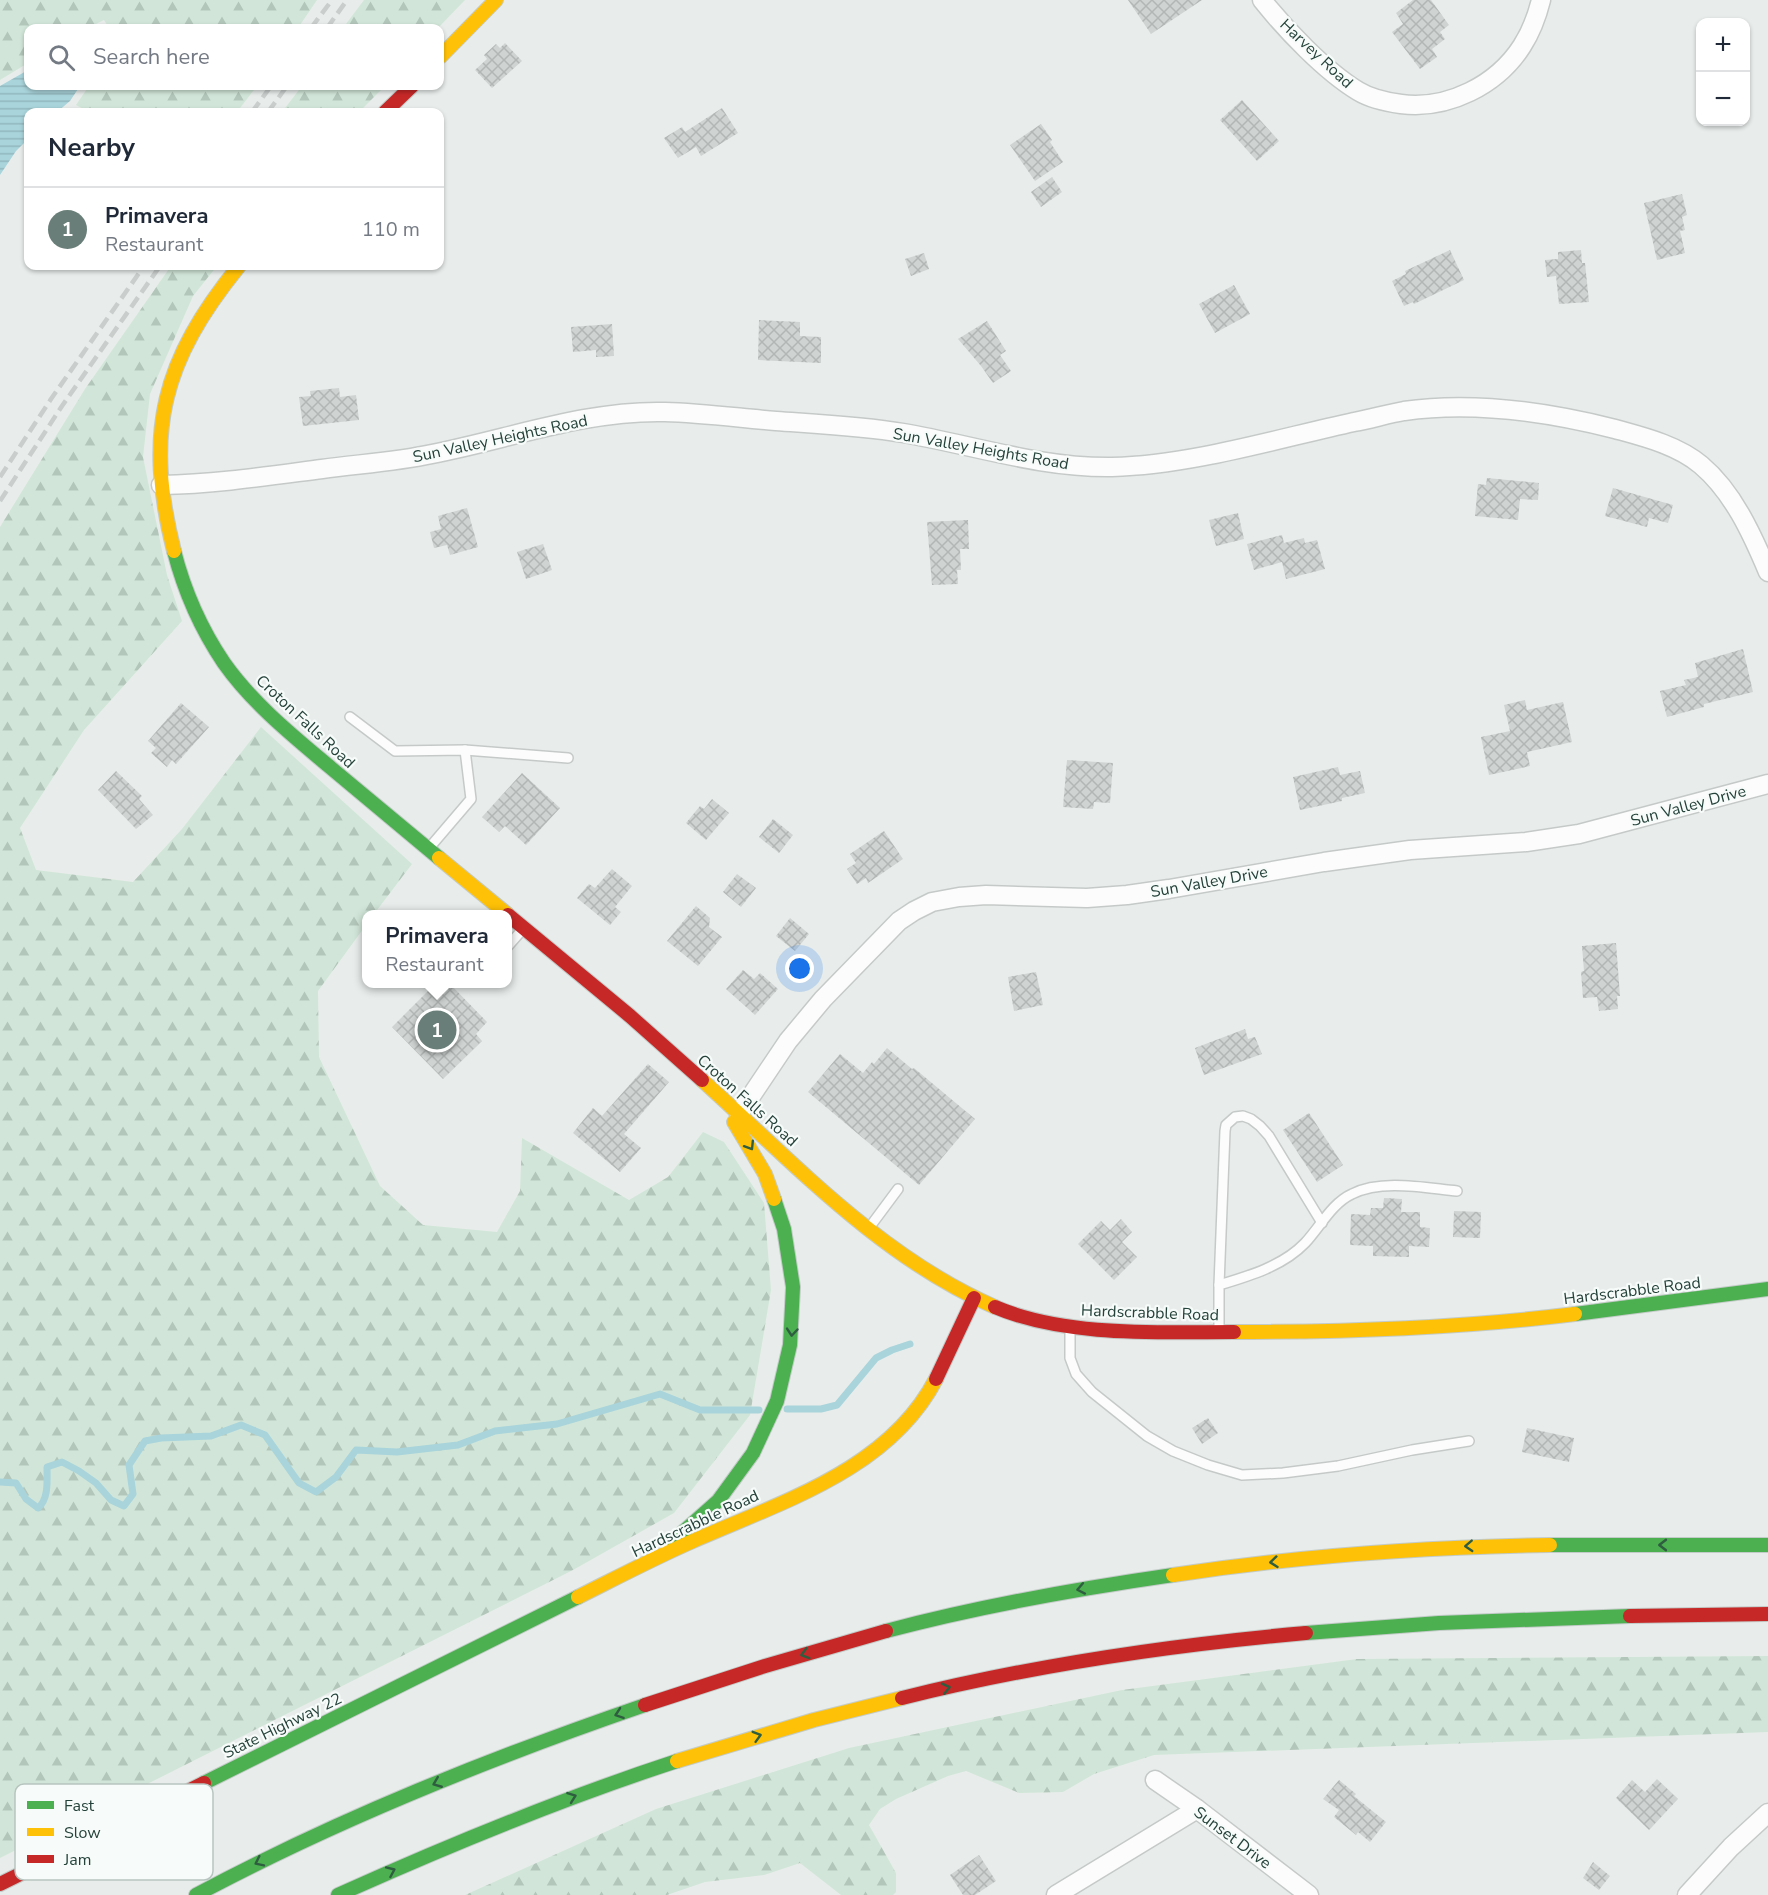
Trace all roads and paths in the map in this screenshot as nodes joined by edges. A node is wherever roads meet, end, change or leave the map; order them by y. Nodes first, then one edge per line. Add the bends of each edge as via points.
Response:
1 (496, 0) edge
2 (1262, 0) edge
3 (1541, 0) edge
4 (444, 53) edge
5 (408, 90) edge
6 (390, 108) edge
7 (236, 270) edge
8 (161, 485) junction
9 (1768, 572) edge
10 (350, 717) dead end
11 (465, 750) junction
12 (568, 758) dead end
13 (1768, 784) edge
14 (428, 848) junction
15 (501, 910) edge
16 (512, 919) edge
17 (523, 928) junction
18 (512, 940) edge
19 (704, 1081) junction
20 (739, 1114) junction
21 (898, 1189) dead end
22 (1457, 1191) dead end
23 (1322, 1223) junction
24 (869, 1228) junction
25 (1219, 1285) junction
26 (1768, 1289) edge
27 (974, 1298) junction
28 (1070, 1325) junction
29 (1220, 1332) junction
30 (1469, 1441) dead end
31 (1759, 1532) dead end
32 (1722, 1545) junction
33 (1768, 1545) edge
34 (580, 1596) junction
35 (1768, 1614) edge
36 (1155, 1780) dead end
37 (201, 1784) edge
38 (1197, 1809) junction
39 (1768, 1813) edge
40 (15, 1877) edge
41 (0, 1884) edge
42 (196, 1895) edge
43 (338, 1895) edge
44 (1056, 1895) edge
45 (1309, 1895) edge
46 (1687, 1895) edge

1 - 4 main road
2 - 3 street, Harvey Road via 1303,45 1359,92 1409,105 1437,104 1485,84 1522,47
5 - 6 main road
7 - 8 main road, Croton Falls Road via 197,323 170,383 162,416
8 - 9 street, Sun Valley Heights Road via 229,482 389,461 581,420 663,412 854,427 1038,462 1089,467 1187,460 1404,411 1452,407 1596,424 1682,454 1700,464 1741,514
8 - 14 main road, Croton Falls Road via 174,549 189,594 223,660 245,688 304,746
10 - 11 lane via 395,751
11 - 12 lane
11 - 14 lane via 471,799
13 - 20 street, Sun Valley Drive via 1579,834 1526,842 1324,861 1127,895 986,895 932,902 899,921 823,999 788,1041
14 - 15 main road, Croton Falls Road
16 - 17 main road, Croton Falls Road
17 - 18 lane
17 - 19 main road, Croton Falls Road
19 - 20 main road, Croton Falls Road
19 -> 34 main road via 758,1158 778,1203 788,1242 794,1310 784,1377 762,1437 726,1491 682,1534
20 - 24 main road, Croton Falls Road
21 - 24 lane
22 - 23 lane via 1376,1186 1351,1194
23 - 25 lane via 1291,1255
23 - 25 lane via 1269,1136 1251,1119 1235,1117 1225,1131
24 - 27 main road, Croton Falls Road via 936,1278
25 - 29 lane
26 - 29 main road, Hardscrabble Road via 1479,1324
27 - 28 main road, Hardscrabble Road via 1010,1312
27 - 34 main road, Hardscrabble Road via 934,1382 916,1410 874,1452 811,1489
28 - 29 main road, Hardscrabble Road via 1138,1332
28 - 30 lane via 1070,1358 1076,1374 1092,1392 1147,1436 1173,1451 1219,1468 1242,1474 1283,1473
31 - 32 main road
32 - 33 main road
32 -> 42 main road via 1501,1545 1337,1555 1109,1584 938,1618 686,1691 479,1765 327,1829
34 - 37 main road, State Highway 22
43 -> 35 main road via 503,1823 651,1769 797,1725 958,1685 1112,1657 1274,1636 1416,1624
36 - 38 street, Sunset Drive
38 - 44 street
38 - 45 street, Sunset Drive
39 - 46 street
40 - 41 main road, State Highway 22

